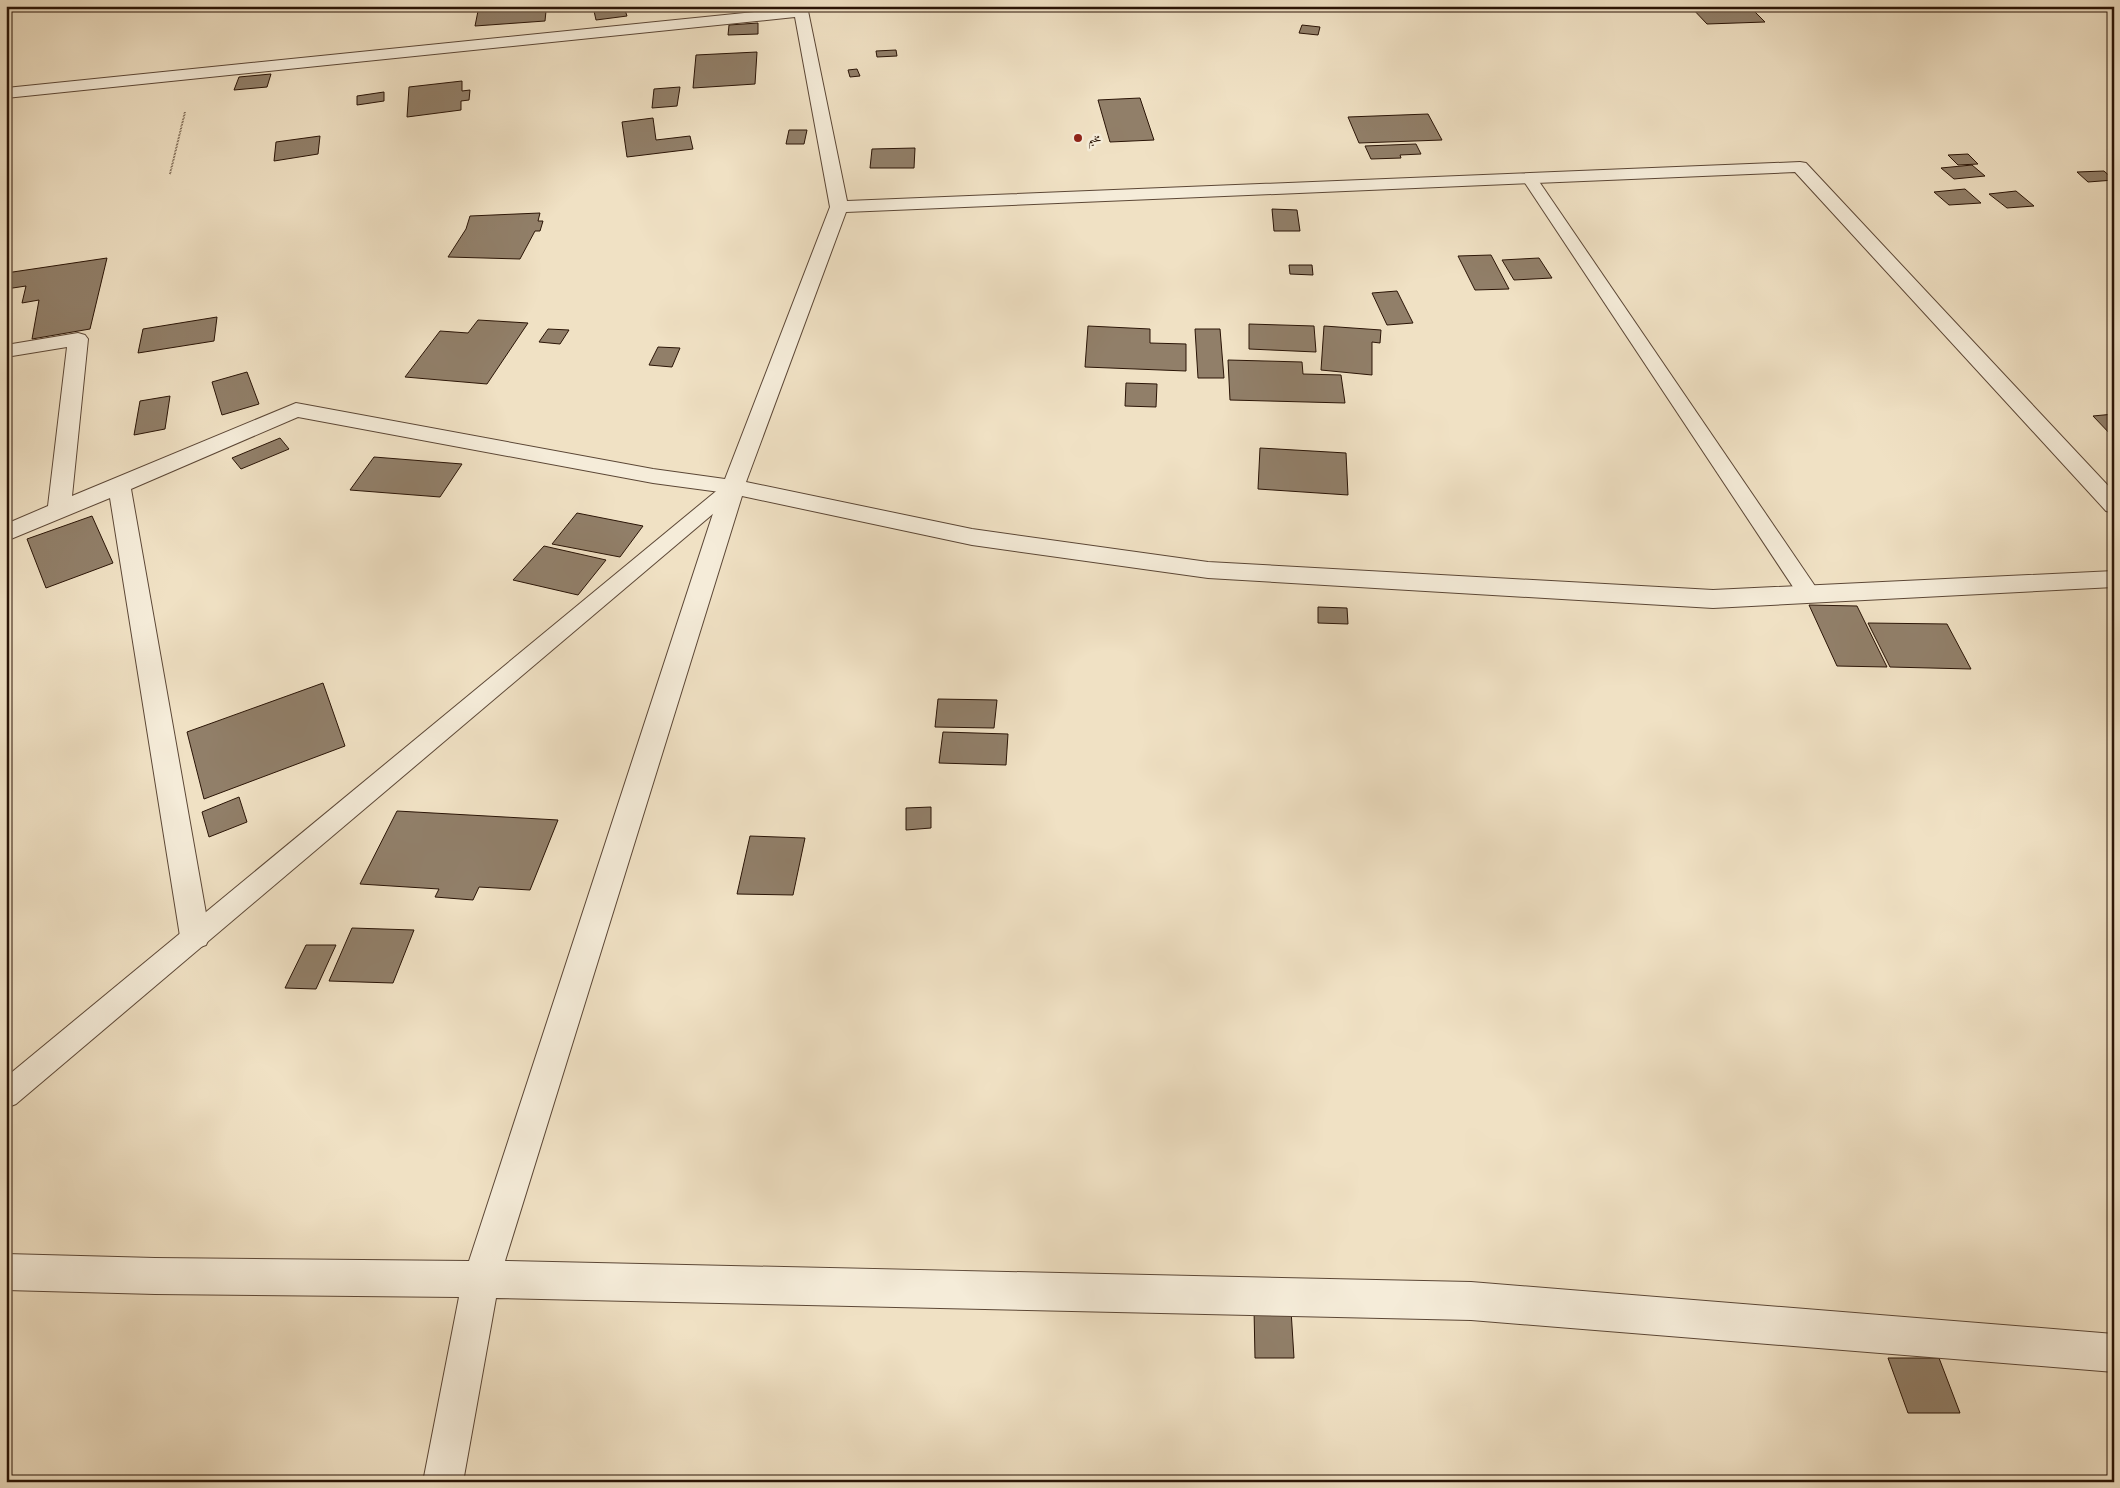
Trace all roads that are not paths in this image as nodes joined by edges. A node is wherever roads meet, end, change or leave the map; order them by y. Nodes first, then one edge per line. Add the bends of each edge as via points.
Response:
1 (800, 9) edge
2 (6, 93) edge
3 (1531, 180) junction
4 (839, 207) junction
5 (6, 351) edge
6 (119, 485) junction
7 (733, 487) junction
8 (2114, 506) edge
9 (59, 511) junction
10 (6, 533) edge
11 (2114, 579) edge
12 (1809, 594) junction
13 (195, 936) junction
14 (6, 1095) edge
15 (6, 1272) edge
16 (481, 1279) junction
17 (2114, 1353) edge
18 (443, 1482) edge

1 - 2 street
1 - 4 street
3 - 4 street
3 - 8 street via 1800,167
3 - 12 lane
4 - 7 street
5 - 9 street via 78,339
6 - 7 street via 296,410 653,476
6 - 9 street
6 - 13 street
7 - 12 street via 972,538 1208,570 1713,599
7 - 13 lane
7 - 16 street
9 - 10 street
11 - 12 street
13 - 14 lane
15 - 16 street
16 - 17 street via 1471,1302
16 - 18 street

